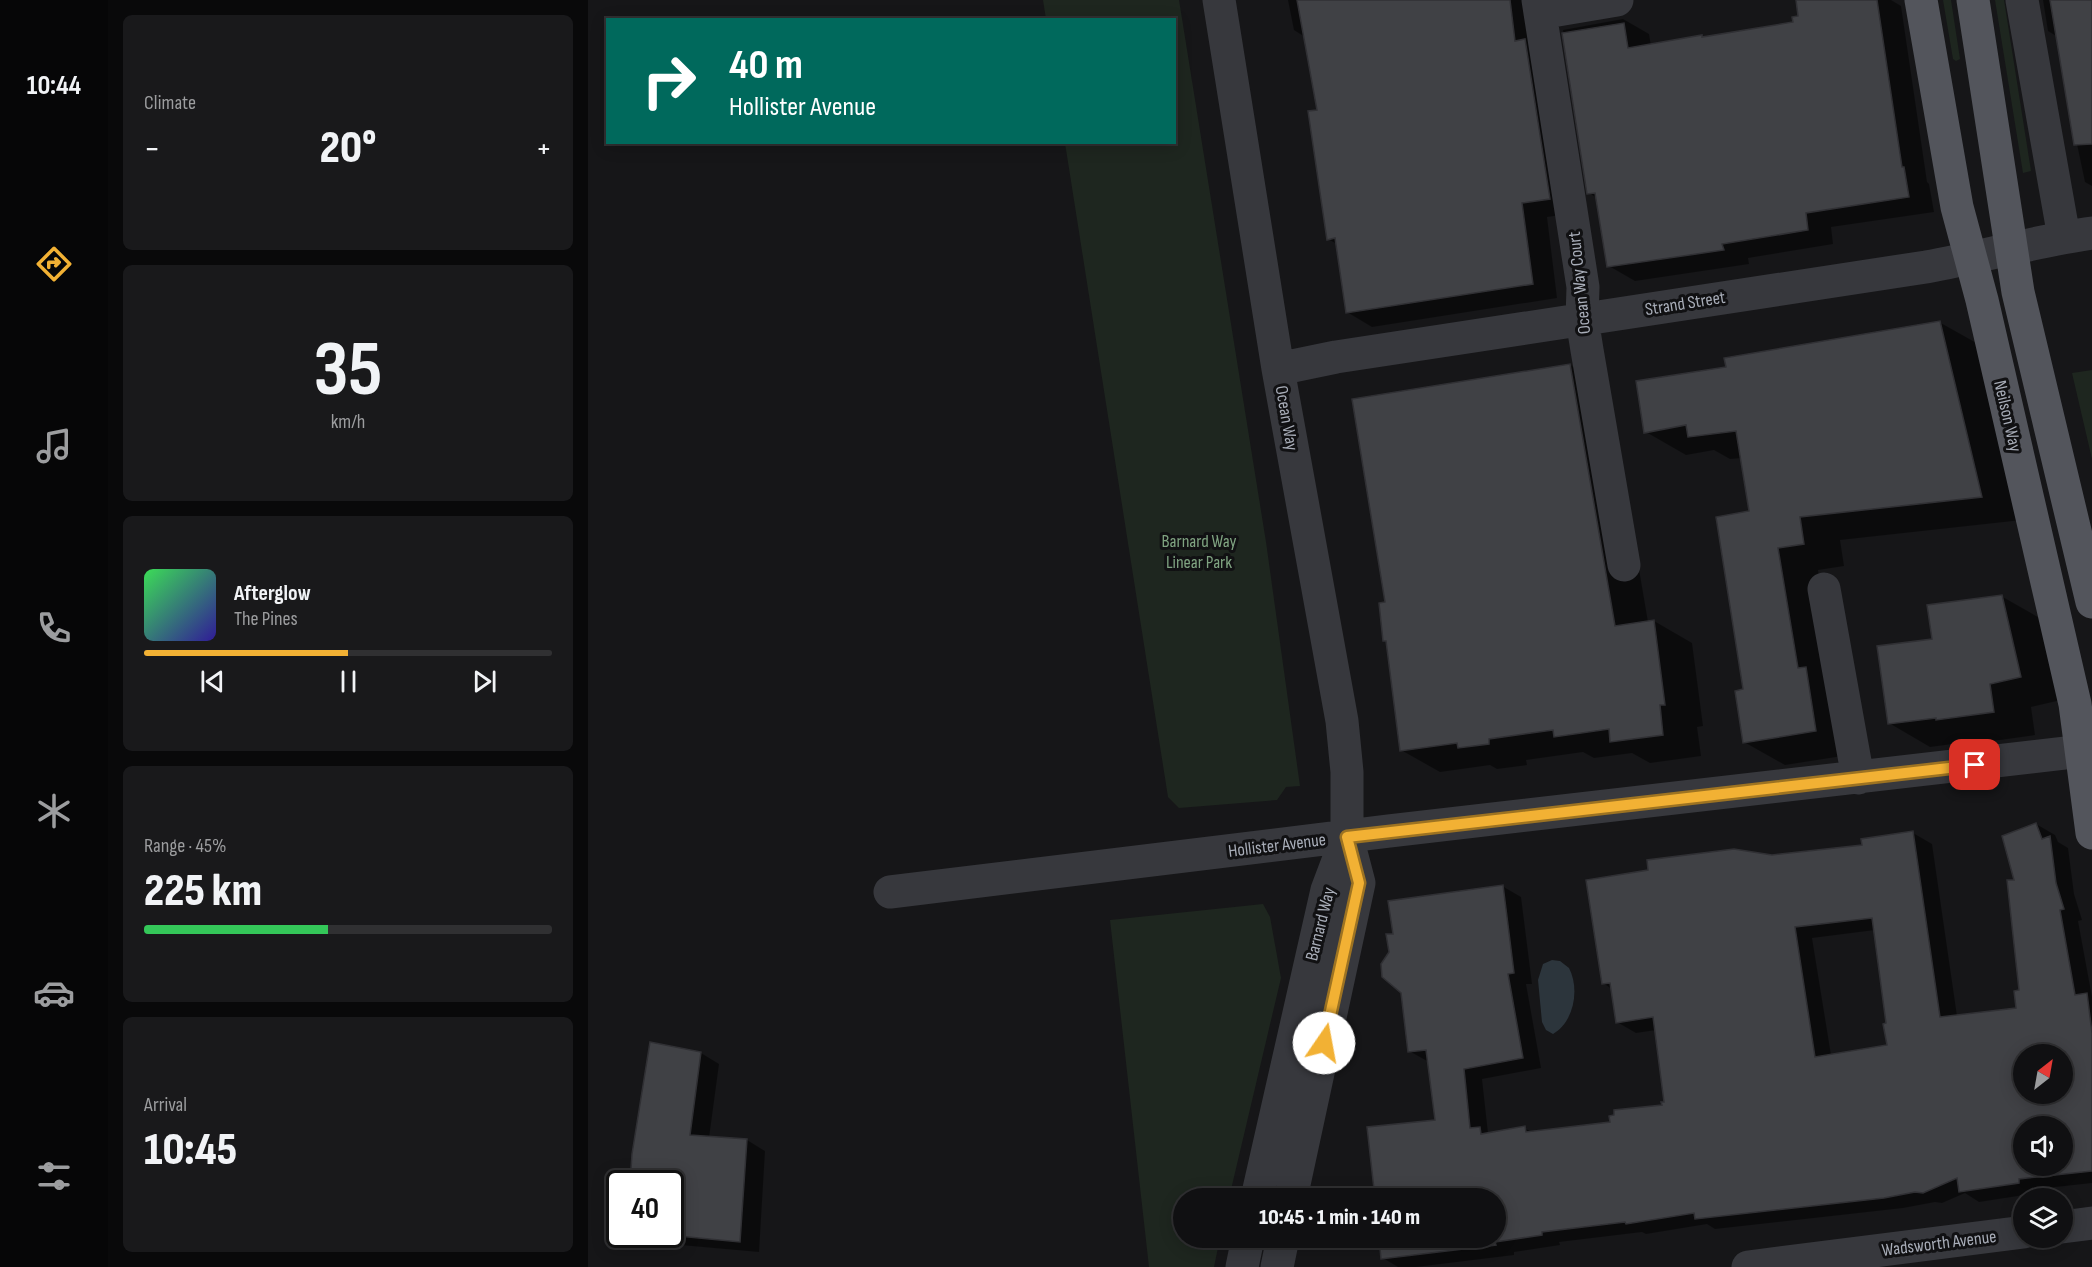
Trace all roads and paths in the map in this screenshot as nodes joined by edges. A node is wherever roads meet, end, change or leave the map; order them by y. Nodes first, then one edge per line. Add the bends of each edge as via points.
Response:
1 (1219, 0) edge
2 (1617, 0) edge
3 (1921, 0) edge
4 (1973, 0) edge
5 (2022, 0) edge
6 (1539, 6) edge
7 (2078, 235) edge
8 (1990, 254) junction
9 (1582, 319) junction
10 (1278, 369) junction
11 (1624, 565) dead end
12 (1824, 589) dead end
13 (2092, 602) edge
14 (2087, 751) edge
15 (1858, 778) junction
16 (2092, 833) edge
17 (1347, 837) junction
18 (890, 891) dead end
19 (1259, 1188) edge
20 (1293, 1188) edge
21 (2092, 1223) edge
22 (2073, 1226) edge
23 (2013, 1233) edge
24 (1246, 1248) edge
25 (1280, 1248) edge
26 (1242, 1267) edge
27 (1276, 1267) edge
28 (1748, 1267) edge

1 - 10 street, Ocean Way
2 - 6 street
3 - 8 main road, Neilson Way via 1957,207
4 - 8 main road, Neilson Way
5 - 7 street
6 - 9 street, Ocean Way Court via 1583,287
7 - 8 street, Strand Street
8 - 9 street, Strand Street
8 - 13 main road, Neilson Way via 2018,292
8 - 14 main road, Neilson Way via 1982,300
9 - 10 street, Strand Street
9 - 11 street, Ocean Way Court
10 - 17 street, Ocean Way via 1342,721
12 - 15 street
14 - 15 street, Hollister Avenue
14 - 16 main road, Neilson Way
15 - 17 street, Hollister Avenue
17 - 18 street, Hollister Avenue
17 - 19 street, Barnard Way via 1327,890
17 - 20 street, Barnard Way via 1359,883
21 - 22 street
23 - 28 street, Wadsworth Avenue
24 - 26 street
25 - 27 street

